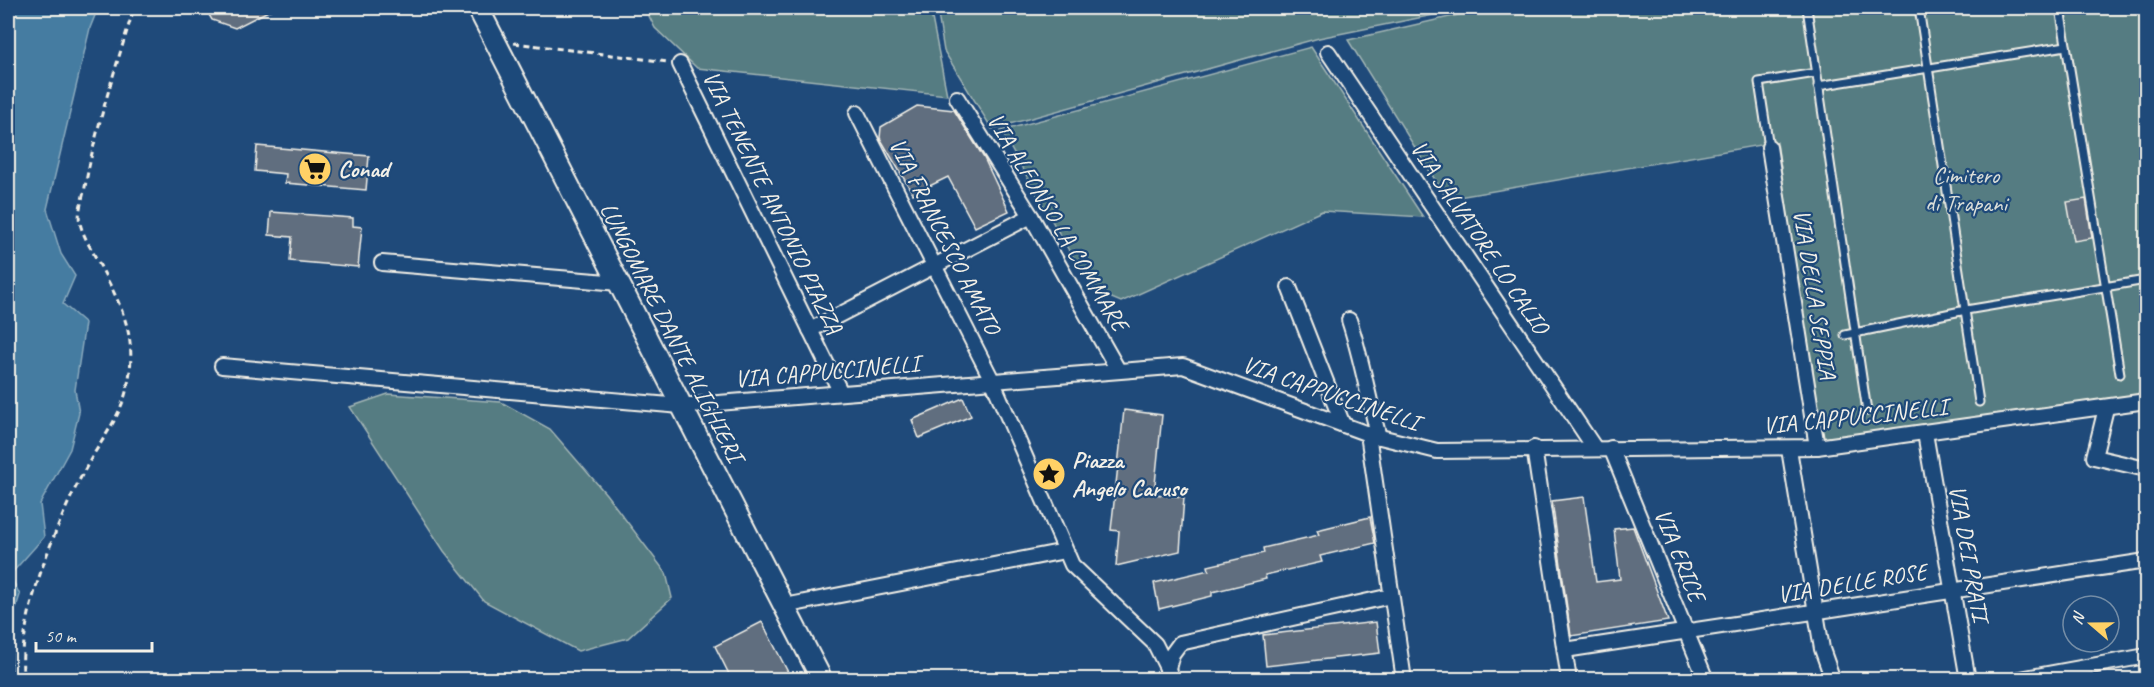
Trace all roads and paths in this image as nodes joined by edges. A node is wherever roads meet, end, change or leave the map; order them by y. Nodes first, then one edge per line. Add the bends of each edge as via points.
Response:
1 (134, 8) edge
2 (478, 8) edge
3 (1807, 8) edge
4 (1919, 8) edge
5 (2060, 8) edge
6 (495, 40) junction
7 (2066, 46) junction
8 (1328, 52) dead end
9 (680, 64) joint
10 (1926, 67) junction
11 (1816, 73) junction
12 (1818, 86) junction
13 (957, 98) dead end
14 (857, 113) dead end
15 (1769, 147) joint
16 (1031, 216) junction
17 (382, 262) dead end
18 (935, 266) junction
19 (2146, 280) edge
20 (619, 283) junction
21 (2104, 286) junction
22 (1289, 287) dead end
23 (1966, 310) junction
24 (1350, 321) dead end
25 (810, 330) junction
26 (1856, 334) junction
27 (1845, 335) dead end
28 (222, 366) dead end
29 (1118, 370) junction
30 (2120, 375) dead end
31 (992, 380) junction
32 (841, 393) junction
33 (2146, 401) edge
34 (1979, 402) dead end
35 (681, 406) junction
36 (2106, 408) junction
37 (1867, 411) dead end
38 (1343, 425) junction
39 (1925, 433) junction
40 (1374, 435) junction
41 (1594, 447) junction
42 (1817, 447) junction
43 (1533, 448) junction
44 (1611, 448) junction
45 (1789, 449) junction
46 (2146, 469) edge
47 (1065, 551) junction
48 (2146, 561) edge
49 (1953, 591) junction
50 (1391, 596) junction
51 (784, 606) junction
52 (1816, 612) junction
53 (1686, 632) junction
54 (1564, 650) junction
55 (2146, 656) edge
56 (1168, 676) edge
57 (24, 680) edge
58 (822, 680) edge
59 (1404, 680) edge
60 (1569, 680) edge
61 (1706, 680) edge
62 (1833, 680) edge
63 (1968, 680) edge
64 (2015, 680) edge

1 - 57 path via 97,129 79,220 130,328 132,363 112,427 64,516 42,573 25,624 20,661
2 - 6 main road, LUNGOMARE DANTE ALIGHIERI
3 - 11 lane
4 - 10 lane
5 - 7 lane
6 - 9 path
6 - 20 main road, LUNGOMARE DANTE ALIGHIERI
7 - 10 lane
7 - 21 lane
8 - 41 street, VIA SALVATORE LO CALIO
9 - 25 street, VIA TENENTE ANTONIO PIAZZA
10 - 12 lane
10 - 23 lane
11 - 12 lane
11 - 15 lane via 1759,82
12 - 26 lane
13 - 16 street, VIA ALFONSO LA COMMARE
14 - 18 street, VIA FRANCESCO AMATO
15 - 42 street, VIA DELLA SEPPIA
16 - 18 street
16 - 29 street, VIA ALFONSO LA COMMARE
17 - 20 street
18 - 25 street
18 - 31 street, VIA FRANCESCO AMATO
19 - 21 lane
20 - 35 main road, LUNGOMARE DANTE ALIGHIERI
21 - 23 lane
21 - 30 lane
22 - 38 street
23 - 26 lane
23 - 34 lane
24 - 40 street via 1364,365
25 - 32 street, VIA TENENTE ANTONIO PIAZZA
26 - 27 lane
26 - 37 lane
28 - 35 street, VIA CAPPUCCINELLI
29 - 31 street, VIA CAPPUCCINELLI
29 - 38 street, VIA CAPPUCCINELLI via 1183,366
31 - 32 street, VIA CAPPUCCINELLI
31 - 47 street, VIA FRANCESCO AMATO
32 - 35 street, VIA CAPPUCCINELLI
33 - 36 street, VIA CAPPUCCINELLI
35 - 51 main road, LUNGOMARE DANTE ALIGHIERI
36 - 39 street, VIA CAPPUCCINELLI
36 - 46 street via 2094,458
38 - 40 street, VIA CAPPUCCINELLI
39 - 42 street, VIA CAPPUCCINELLI
39 - 49 street, VIA DEI PRATI
40 - 43 street, VIA CAPPUCCINELLI via 1437,451
40 - 50 street
41 - 43 street, VIA CAPPUCCINELLI
41 - 44 street, VIA CAPPUCCINELLI
42 - 45 street, VIA CAPPUCCINELLI
43 - 54 street
44 - 45 street, VIA CAPPUCCINELLI
44 - 53 street, VIA ERICE
45 - 52 street
47 - 51 street
47 - 56 street via 1072,565 1155,644
48 - 49 street, VIA DELLE ROSE
49 - 52 street, VIA DELLE ROSE
49 - 63 street, VIA DEI PRATI
50 - 56 street via 1180,643
50 - 59 street
51 - 58 main road, LUNGOMARE DANTE ALIGHIERI
52 - 53 street, VIA DELLE ROSE
52 - 62 street via 1822,649
53 - 54 street, VIA DELLE ROSE
53 - 61 street, VIA ERICE
54 - 60 street
55 - 64 street

